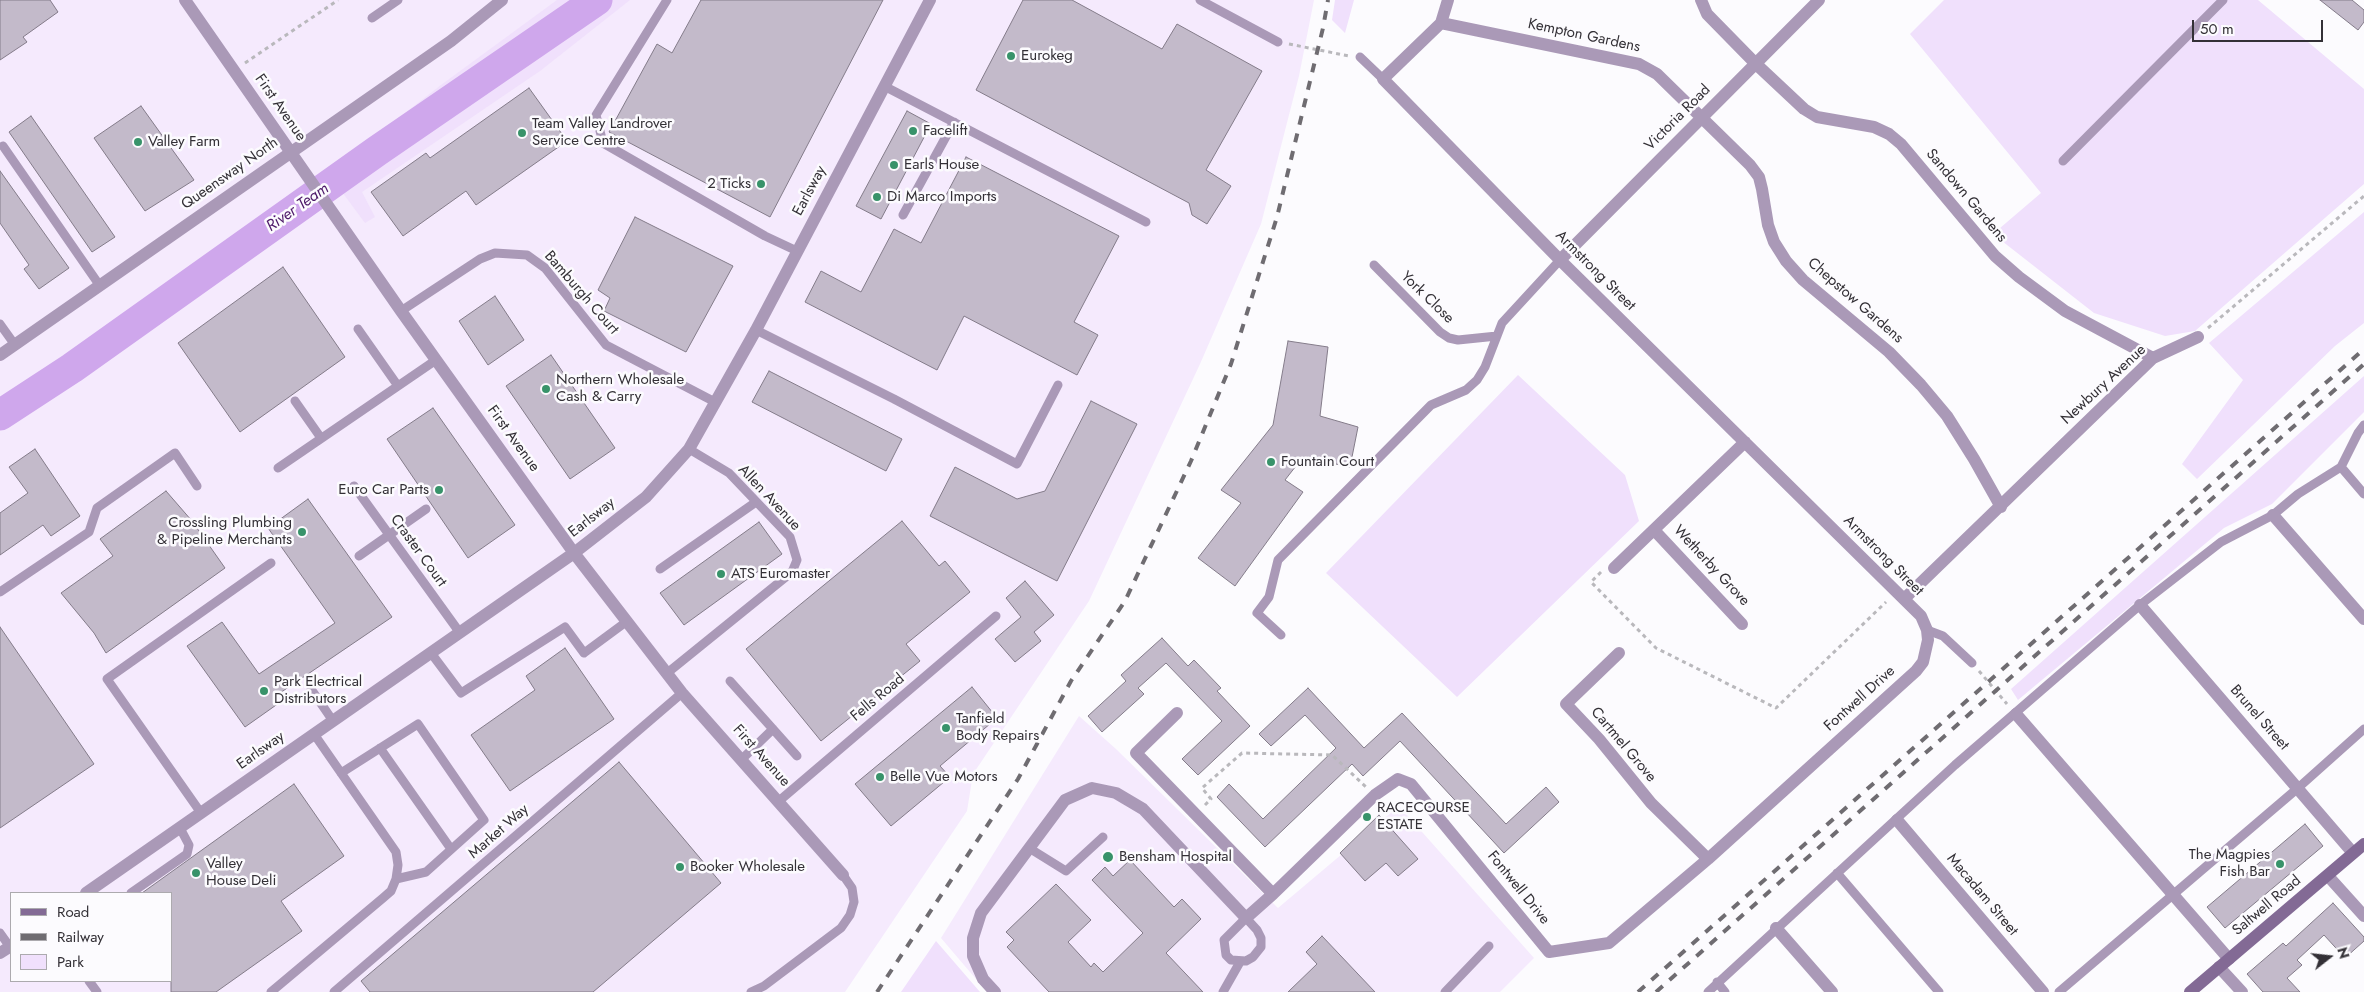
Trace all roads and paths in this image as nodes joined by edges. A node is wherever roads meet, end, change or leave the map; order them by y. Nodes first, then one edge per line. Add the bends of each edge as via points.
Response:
1 (186, 0) edge
2 (338, 0) edge
3 (398, 0) edge
4 (502, 0) edge
5 (667, 0) edge
6 (930, 0) edge
7 (1200, 0) edge
8 (1448, 0) edge
9 (1701, 0) edge
10 (1819, 0) edge
11 (2223, 0) edge
12 (372, 18) dead end
13 (1441, 23) junction
14 (1278, 42) joint
15 (1360, 57) joint
16 (1756, 64) junction
17 (234, 70) junction
18 (1383, 79) junction
19 (884, 86) junction
20 (1702, 116) junction
21 (954, 122) junction
22 (4, 146) dead end
23 (290, 152) junction
24 (2063, 161) dead end
25 (2364, 196) edge
26 (903, 215) dead end
27 (1146, 222) dead end
28 (797, 251) junction
29 (1560, 260) junction
30 (1374, 265) dead end
31 (100, 286) junction
32 (401, 311) junction
33 (0, 324) edge
34 (358, 329) dead end
35 (756, 330) junction
36 (1497, 336) junction
37 (2198, 337) joint
38 (15, 345) junction
39 (0, 355) edge
40 (2153, 358) junction
41 (436, 360) junction
42 (1058, 385) dead end
43 (398, 386) junction
44 (295, 401) dead end
45 (715, 402) junction
46 (2364, 425) edge
47 (321, 438) junction
48 (1745, 442) junction
49 (689, 449) junction
50 (2341, 467) junction
51 (278, 468) dead end
52 (197, 486) dead end
53 (354, 486) dead end
54 (2364, 494) edge
55 (756, 502) junction
56 (2001, 507) junction
57 (426, 509) dead end
58 (2273, 515) junction
59 (1655, 531) junction
60 (390, 535) junction
61 (574, 553) junction
62 (359, 556) dead end
63 (270, 563) dead end
64 (1614, 568) joint
65 (660, 569) dead end
66 (0, 592) edge
67 (1901, 595) junction
68 (2140, 605) junction
69 (996, 616) dead end
70 (2364, 619) edge
71 (626, 622) junction
72 (1742, 624) dead end
73 (1927, 630) junction
74 (460, 633) junction
75 (1281, 635) dead end
76 (430, 653) junction
77 (1619, 653) dead end
78 (1972, 663) joint
79 (666, 674) junction
80 (730, 681) dead end
81 (311, 689) dead end
82 (682, 693) junction
83 (1177, 713) dead end
84 (2016, 714) junction
85 (333, 721) junction
86 (2364, 729) edge
87 (773, 730) junction
88 (314, 734) junction
89 (380, 748) junction
90 (797, 756) dead end
91 (742, 759) junction
92 (341, 773) junction
93 (2298, 788) junction
94 (1375, 795) junction
95 (780, 801) junction
96 (201, 813) junction
97 (1196, 815) junction
98 (1897, 820) junction
99 (180, 828) junction
100 (1103, 837) dead end
101 (2364, 844) edge
102 (1029, 848) junction
103 (451, 849) junction
104 (2353, 853) junction
105 (1708, 858) junction
106 (1837, 873) junction
107 (843, 875) joint
108 (2328, 876) junction
109 (396, 879) junction
110 (87, 892) edge
111 (132, 892) edge
112 (1273, 894) junction
113 (2172, 895) junction
114 (2364, 916) edge
115 (1246, 918) junction
116 (1776, 928) junction
117 (0, 933) edge
118 (1489, 946) dead end
119 (7, 949) edge
120 (1240, 962) junction
121 (2224, 963) junction
122 (1716, 982) junction
123 (271, 992) edge
124 (334, 992) edge
125 (751, 992) edge
126 (995, 992) edge
127 (1223, 992) edge
128 (1445, 992) edge
129 (1708, 992) edge
130 (1725, 992) edge
131 (1832, 992) edge
132 (1939, 992) edge
133 (2043, 992) edge
134 (2059, 992) edge
135 (2190, 992) edge
136 (2242, 992) edge

1 - 17 street, First Avenue
2 - 17 path
3 - 12 lane
4 - 23 street, Queensway North via 452,41
5 - 28 lane via 596,115 603,143
6 - 19 street, Earlsway
7 - 14 lane
8 - 13 street
9 - 16 street, Sandown Gardens via 1707,14
10 - 16 street, Victoria Road
11 - 24 lane
13 - 18 street
13 - 20 street, Kempton Gardens via 1639,64 1657,74
14 - 15 path
15 - 18 lane, Armstrong Street
16 - 20 street, Victoria Road
16 - 40 street, Sandown Gardens via 1817,117 1874,127 1888,134 1901,144 1995,256 2019,277 2065,311
17 - 23 street, First Avenue
18 - 29 street, Armstrong Street
19 - 21 lane
19 - 28 street, Earlsway
20 - 29 street, Victoria Road
20 - 56 street, Chepstow Gardens via 1759,177 1768,225 1786,261 1803,280 1889,352 1921,385 1947,416
21 - 26 lane
21 - 27 lane
22 - 31 lane
23 - 31 street, Queensway North
23 - 32 street, First Avenue
25 - 37 path
28 - 35 street, Earlsway
29 - 36 lane via 1502,323
29 - 48 street, Armstrong Street
30 - 36 lane, York Close via 1449,338
31 - 38 street, Queensway North
32 - 41 street, First Avenue
32 - 45 lane, Bamburgh Court via 480,258 494,253 528,255 545,268 606,345
33 - 38 lane
34 - 43 lane
35 - 42 lane via 1017,464
35 - 45 street, Earlsway
36 - 75 lane via 1477,380 1466,390 1438,400 1423,412 1278,560 1269,596 1257,613
37 - 40 street, Newbury Avenue
38 - 39 street, Queensway North
40 - 56 street, Newbury Avenue
41 - 43 lane
41 - 61 street, First Avenue
43 - 47 lane
44 - 47 lane
45 - 49 street, Earlsway
46 - 50 lane
47 - 51 lane
48 - 59 street, Wetherby Grove
48 - 67 street, Armstrong Street
49 - 55 lane, Allen Avenue via 729,473
49 - 61 street, Earlsway via 646,497
50 - 54 lane
50 - 58 lane via 2298,494
52 - 66 lane via 175,453 97,508 89,532
53 - 60 lane, Craster Court
55 - 65 lane
55 - 79 lane, Allen Avenue via 790,538 797,560 792,572
56 - 67 street, Newbury Avenue
57 - 60 lane
58 - 68 lane via 2221,542
58 - 70 street
59 - 64 street, Wetherby Grove
59 - 72 street, Wetherby Grove
60 - 62 lane
60 - 74 lane, Craster Court
61 - 71 street, First Avenue
61 - 74 street, Earlsway
63 - 96 lane via 107,678
64 - 67 path via 1604,568 1591,582 1656,648 1776,708
67 - 73 street, Armstrong Street via 1921,616
68 - 84 lane
68 - 93 street, Brunel Street
69 - 95 lane, Fells Road
71 - 76 lane via 584,653 565,627 461,693
71 - 79 street, First Avenue
73 - 78 lane via 1943,636
73 - 105 street, Fontwell Drive via 1927,649 1916,671
74 - 76 street, Earlsway
76 - 85 street, Earlsway
77 - 105 street, Cartmel Grove via 1566,704 1651,803
78 - 84 path
79 - 82 street, First Avenue
80 - 87 lane
81 - 85 lane
82 - 91 street, First Avenue
82 - 124 lane, Market Way
83 - 97 street via 1136,753
84 - 98 lane
84 - 113 street
85 - 88 street, Earlsway
86 - 93 lane
87 - 90 lane
87 - 91 lane
88 - 92 lane
88 - 96 street, Earlsway
89 - 92 lane
89 - 103 lane
89 - 103 lane via 418,724 484,820
91 - 95 street, First Avenue
92 - 109 lane via 396,852
93 - 104 street, Brunel Street
93 - 113 lane
94 - 97 path via 1332,755 1242,754 1202,788 1211,799
94 - 105 street, Fontwell Drive via 1398,780 1411,784 1549,952 1609,943
94 - 112 street, Fontwell Drive
95 - 107 street, First Avenue
96 - 99 street, Earlsway
97 - 112 street
98 - 106 lane
98 - 133 street, Macadam Street
99 - 110 street, Earlsway
99 - 111 lane via 189,845 187,854
100 - 102 lane via 1066,871
101 - 104 street, Saltwell Road
102 - 115 street via 1065,800 1092,788 1116,792 1143,809
102 - 126 street via 981,913 972,938 973,956 983,980
103 - 109 lane via 426,872
104 - 108 street, Saltwell Road
106 - 116 lane
106 - 132 lane
107 - 125 lane via 852,888 854,902 841,928 764,986
108 - 114 street
108 - 121 street, Saltwell Road
109 - 123 lane via 383,898
112 - 115 street, Fontwell Drive
113 - 121 street
113 - 134 lane
115 - 120 lane via 1261,938 1261,947 1253,957
115 - 120 lane via 1224,940 1226,954 1231,960
116 - 122 lane
116 - 131 street
117 - 119 lane
118 - 128 lane
120 - 127 lane
121 - 135 street, Saltwell Road
121 - 136 street
122 - 129 lane
122 - 130 lane

